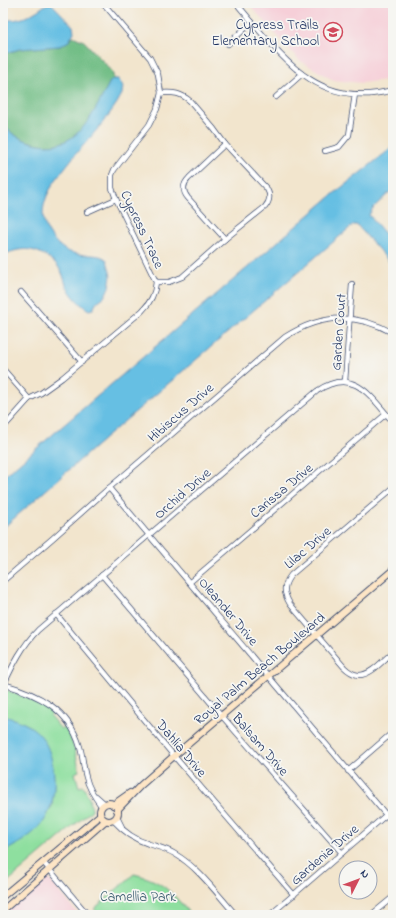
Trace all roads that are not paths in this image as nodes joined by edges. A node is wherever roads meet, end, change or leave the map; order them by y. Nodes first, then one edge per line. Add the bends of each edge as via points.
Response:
1 (102, 3) edge
2 (236, 3) edge
3 (252, 22) junction
4 (228, 44) dead end
5 (302, 74) junction
6 (393, 90) edge
7 (161, 93) junction
8 (355, 94) junction
9 (276, 97) dead end
10 (225, 144) junction
11 (325, 151) dead end
12 (116, 199) junction
13 (87, 212) dead end
14 (225, 239) junction
15 (156, 282) junction
16 (352, 284) dead end
17 (21, 292) dead end
18 (349, 319) junction
19 (393, 333) edge
20 (82, 362) junction
21 (3, 369) edge
22 (345, 382) junction
23 (29, 399) junction
24 (386, 414) junction
25 (393, 422) edge
26 (3, 428) edge
27 (109, 488) junction
28 (393, 488) edge
29 (149, 535) junction
30 (393, 570) edge
31 (102, 575) junction
32 (3, 581) edge
33 (190, 582) junction
34 (56, 614) junction
35 (317, 635) junction
36 (393, 652) edge
37 (269, 676) junction
38 (4, 684) edge
39 (222, 716) junction
40 (393, 732) edge
41 (174, 756) junction
42 (348, 770) junction
43 (141, 785) junction
44 (103, 805) junction
45 (113, 805) junction
46 (393, 809) edge
47 (100, 815) junction
48 (386, 815) junction
49 (116, 816) junction
50 (105, 821) junction
51 (393, 823) edge
52 (342, 853) junction
53 (43, 862) junction
54 (49, 869) junction
55 (294, 895) junction
56 (3, 896) edge
57 (393, 897) edge
58 (3, 910) edge
59 (88, 915) edge
60 (236, 915) edge
61 (270, 915) edge
62 (371, 915) edge

1 - 7 street, Cypress Trace via 150,58 158,74
2 - 3 street
3 - 4 street
3 - 5 street
5 - 8 street via 319,85
5 - 9 street
6 - 8 street via 375,94
7 - 10 street via 175,93 186,97
7 - 12 street, Cypress Trace via 157,109 149,124 114,170 112,188
8 - 11 street via 349,135 339,147
10 - 14 street via 184,184 185,195
10 - 14 street via 267,189 270,196 265,206
12 - 13 street
12 - 15 street, Cypress Trace
14 - 15 street via 182,277 170,282
15 - 20 street, Cypress Trace via 154,295 147,306
16 - 18 street, Garden Court
17 - 20 street
18 - 19 street, Hibiscus Drive via 372,323
18 - 22 street, Garden Court
18 - 27 street, Hibiscus Drive via 317,321 285,337
20 - 23 street, Cypress Trace via 52,386
21 - 23 street
22 - 24 street via 358,385 365,390
22 - 29 street, Orchid Drive via 329,384 317,391
23 - 26 street, Cypress Trace
24 - 25 street
24 - 33 street, Carissa Drive
27 - 29 street, Oleander Drive
27 - 32 street, Hibiscus Drive
28 - 35 street, Lilac Drive via 286,582 285,596
29 - 31 street, Orchid Drive
29 - 33 street, Oleander Drive
30 - 35 street, Royal Palm Beach Boulevard
31 - 34 street, Orchid Drive
31 - 39 street, Balsam Drive
33 - 37 street, Oleander Drive
34 - 38 street, Orchid Drive via 28,640
34 - 41 street, Dahlia Drive
35 - 36 street, Lilac Drive via 344,667 358,675 371,671
35 - 37 street, Royal Palm Beach Boulevard
37 - 39 street, Royal Palm Beach Boulevard
37 - 42 street, Oleander Drive
38 - 44 street via 42,699 65,719 80,747 86,778
39 - 41 street, Royal Palm Beach Boulevard
39 - 52 street, Balsam Drive
40 - 42 street
41 - 43 street, Royal Palm Beach Boulevard
41 - 55 street, Dahlia Drive
42 - 48 street, Oleander Drive
43 - 45 street, Royal Palm Beach Boulevard
43 - 49 street, Royal Palm Beach Boulevard
44 - 45 street
44 - 47 street
45 - 49 street
46 - 48 street, Gardenia Drive
47 - 50 street
47 - 53 street
48 - 51 street, Oleander Drive
48 - 52 street, Gardenia Drive
49 - 50 street via 109,822
49 - 60 street via 125,831 139,840 163,848 192,866
50 - 54 street
52 - 55 street, Gardenia Drive
53 - 54 street
53 - 56 street
54 - 58 street
54 - 59 street
55 - 61 street, Gardenia Drive
57 - 62 street

